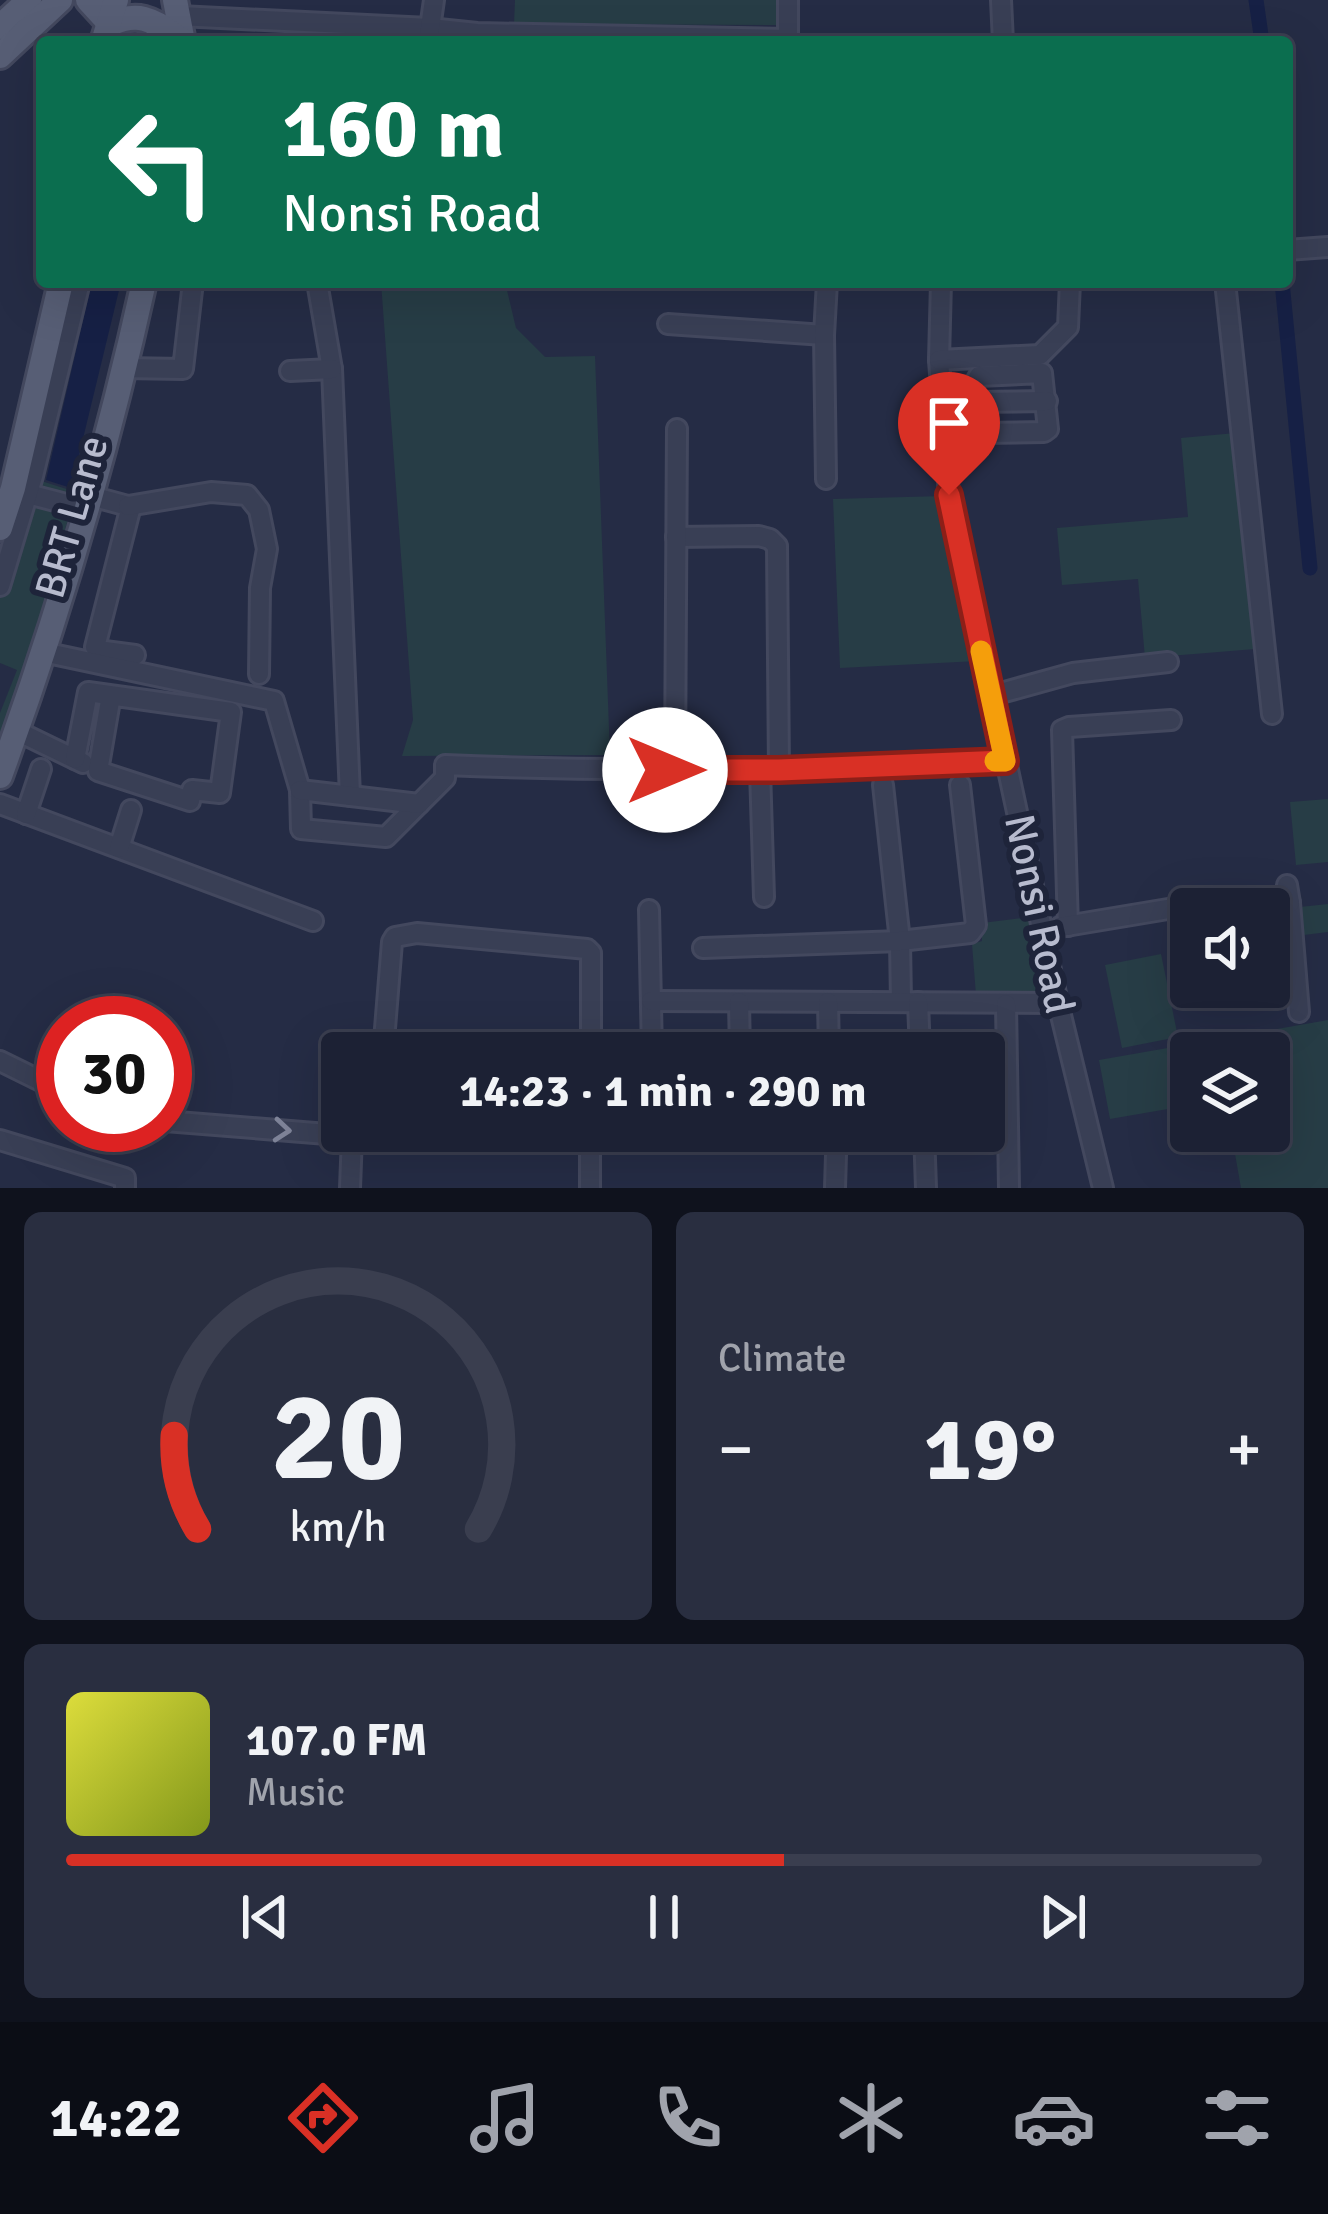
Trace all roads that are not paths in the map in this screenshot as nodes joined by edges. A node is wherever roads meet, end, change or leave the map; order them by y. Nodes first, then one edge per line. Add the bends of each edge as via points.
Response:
1 (29, 0) edge
2 (60, 0) edge
3 (88, 0) edge
4 (434, 0) edge
5 (788, 0) edge
6 (1000, 0) edge
7 (235, 20) junction
8 (180, 23) edge
9 (0, 27) edge
10 (111, 27) edge
11 (326, 33) edge
12 (429, 35) edge
13 (233, 36) edge
14 (501, 36) edge
15 (788, 36) edge
16 (1003, 36) edge
17 (0, 56) edge
18 (1328, 247) edge
19 (1293, 250) edge
20 (61, 288) edge
21 (79, 288) edge
22 (132, 288) edge
23 (143, 288) edge
24 (193, 288) edge
25 (318, 288) edge
26 (827, 288) edge
27 (941, 288) edge
28 (1070, 288) edge
29 (1226, 288) edge
30 (668, 324) dead end
31 (824, 335) junction
32 (939, 360) junction
33 (124, 368) junction
34 (332, 369) junction
35 (290, 371) dead end
36 (941, 390) junction
37 (974, 395) junction
38 (1047, 401) junction
39 (677, 429) dead end
40 (826, 479) dead end
41 (28, 494) junction
42 (85, 501) junction
43 (128, 506) junction
44 (0, 528) edge
45 (676, 537) junction
46 (0, 586) edge
47 (44, 652) junction
48 (135, 655) dead end
49 (1168, 662) dead end
50 (259, 674) dead end
51 (111, 695) junction
52 (990, 696) junction
53 (1272, 714) dead end
54 (1171, 720) dead end
55 (8, 740) edge
56 (75, 759) junction
57 (1005, 761) junction
58 (41, 770) dead end
59 (675, 770) junction
60 (770, 770) junction
61 (98, 772) junction
62 (0, 776) edge
63 (883, 785) dead end
64 (960, 785) dead end
65 (299, 790) junction
66 (350, 796) junction
67 (0, 804) edge
68 (419, 804) junction
69 (131, 810) dead end
70 (26, 814) junction
71 (119, 848) junction
72 (764, 897) dead end
73 (1170, 901) edge
74 (650, 910) dead end
75 (313, 921) dead end
76 (1067, 926) junction
77 (1290, 926) edge
78 (1043, 931) junction
79 (900, 941) junction
80 (704, 947) dead end
81 (651, 1001) junction
82 (739, 1001) junction
83 (827, 1002) junction
84 (910, 1002) junction
85 (1058, 1003) junction
86 (1006, 1004) junction
87 (1299, 1012) dead end
88 (385, 1032) edge
89 (591, 1032) edge
90 (652, 1032) edge
91 (740, 1032) edge
92 (828, 1032) edge
93 (916, 1032) edge
94 (0, 1061) edge
95 (36, 1079) edge
96 (192, 1123) edge
97 (321, 1134) edge
98 (0, 1140) edge
99 (351, 1152) edge
100 (590, 1152) edge
101 (834, 1152) edge
102 (925, 1152) edge
103 (125, 1188) edge
104 (350, 1188) edge
105 (590, 1188) edge
106 (835, 1188) edge
107 (926, 1188) edge
108 (1009, 1188) edge
109 (1103, 1188) edge

1 - 9 main road
2 - 17 main road
3 - 10 main road
4 - 12 street
5 - 15 street
6 - 16 street
7 - 8 street
7 - 11 street
7 - 13 street
8 - 10 main road via 137,16
11 - 12 street
12 - 14 street
18 - 19 street
20 - 44 main road
21 - 41 street, BRT Lane
22 - 42 street, BRT Lane
23 - 33 main road
24 - 33 street via 183,370
25 - 34 street
26 - 31 street
27 - 32 street, Nonsi Road
28 - 32 street via 1068,327 1040,356
29 - 53 street
30 - 31 street
31 - 40 street
32 - 36 street, Nonsi Road
33 - 42 main road
34 - 35 street
34 - 66 street
36 - 37 street
36 - 52 street, Nonsi Road via 949,495
37 - 38 street
37 - 38 street via 979,376 1040,373
37 - 38 street via 981,433 1046,431
39 - 45 street
41 - 42 street
41 - 46 street, BRT Lane
42 - 43 street
42 - 47 main road
42 - 55 street, BRT Lane
43 - 48 street via 94,644
43 - 50 street via 212,492 247,496 259,510 267,549
45 - 59 street
45 - 60 street via 759,536 777,546
47 - 55 main road
47 - 65 street via 274,701
49 - 52 street via 1072,673
51 - 56 street via 88,692
51 - 61 street
51 - 61 street via 231,712 220,793 192,790 190,802
52 - 57 street, Nonsi Road
54 - 76 street via 1062,730
55 - 56 street
55 - 62 main road
56 - 61 street
57 - 60 street
57 - 78 street, Nonsi Road
58 - 70 street
59 - 60 street
59 - 68 street via 446,765 445,778
60 - 72 street
63 - 79 street
64 - 79 street via 976,925 961,936
65 - 66 street
65 - 68 street via 301,829 386,837
66 - 68 street
67 - 70 street
69 - 71 street
70 - 71 street
71 - 75 street
73 - 76 street
74 - 81 street
76 - 78 street
77 - 87 street
78 - 85 street, Nonsi Road
79 - 80 street
79 - 84 street
81 - 82 street
81 - 90 street
82 - 83 street
82 - 91 street
83 - 84 street
83 - 92 street
84 - 86 street
84 - 93 street
85 - 86 street
85 - 109 street, Nonsi Road
86 - 108 street
88 - 89 street via 392,942 416,933 587,949
94 - 95 street
96 -> 97 street
98 - 103 street via 125,1178
99 - 104 street
100 - 105 street
101 - 106 street
102 - 107 street

